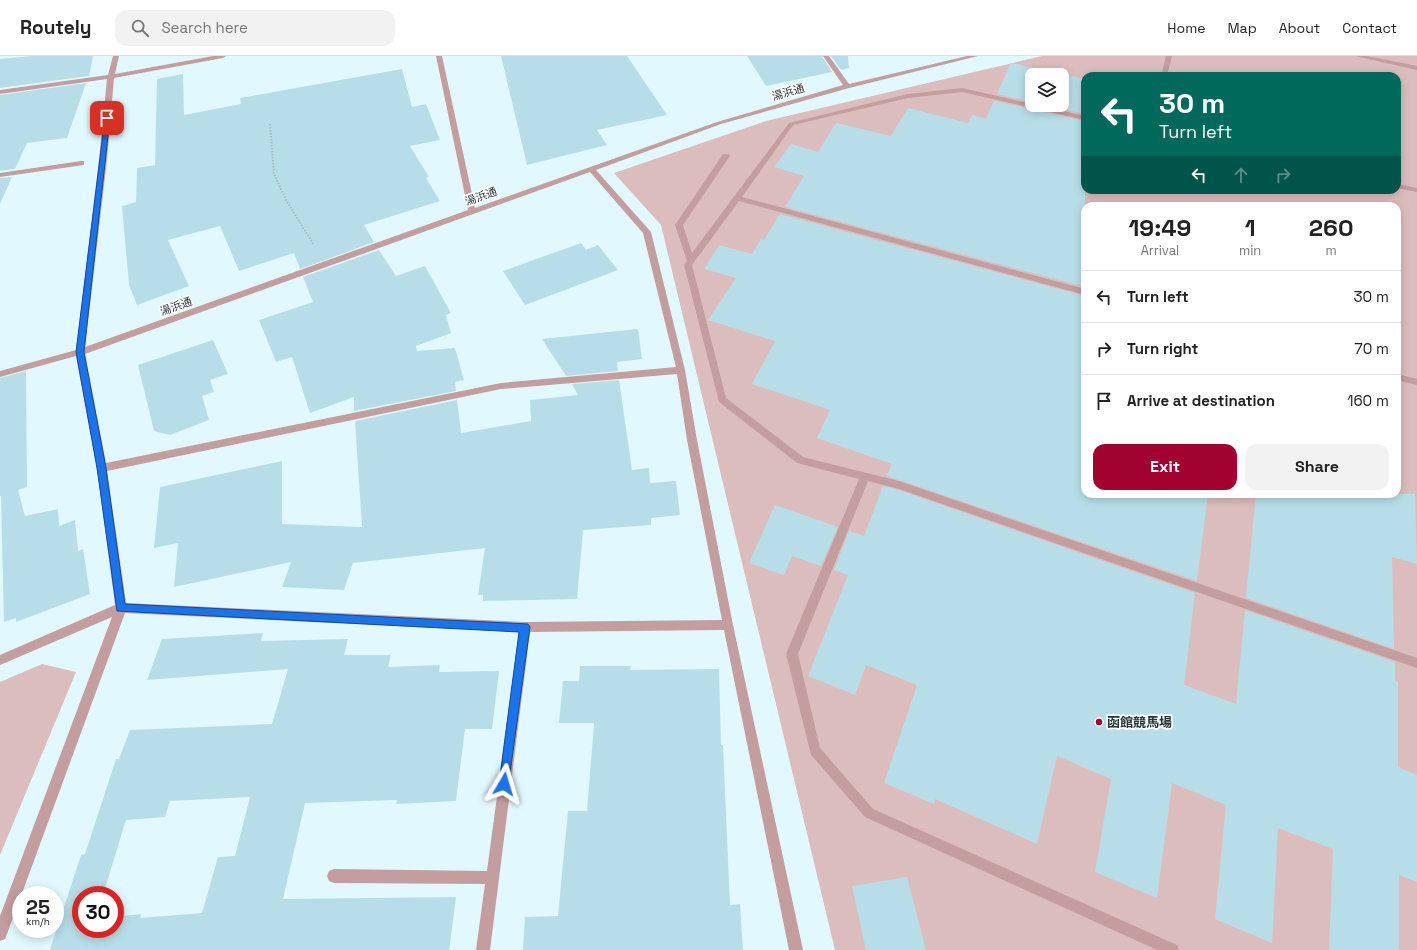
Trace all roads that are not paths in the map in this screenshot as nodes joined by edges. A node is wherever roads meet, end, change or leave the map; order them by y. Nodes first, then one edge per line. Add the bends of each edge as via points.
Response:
1 (116, 56) edge
2 (223, 56) edge
3 (439, 56) edge
4 (826, 56) edge
5 (975, 56) edge
6 (1169, 56) edge
7 (1358, 56) edge
8 (1417, 68) edge
9 (1165, 72) edge
10 (110, 77) junction
11 (847, 86) junction
12 (0, 92) edge
13 (1081, 117) edge
14 (726, 156) dead end
15 (81, 163) dead end
16 (591, 168) junction
17 (0, 175) edge
18 (1401, 187) edge
19 (1417, 190) edge
20 (737, 198) junction
21 (472, 211) junction
22 (691, 261) junction
23 (1081, 291) edge
24 (80, 352) junction
25 (681, 370) junction
26 (0, 374) edge
27 (1401, 378) edge
28 (1417, 382) edge
29 (102, 468) junction
30 (865, 476) junction
31 (121, 608) junction
32 (728, 625) junction
33 (525, 627) junction
34 (0, 660) edge
35 (1417, 663) edge
36 (334, 876) dead end
37 (492, 878) junction
38 (0, 934) edge
39 (483, 950) edge
40 (796, 950) edge
41 (1172, 950) edge

1 - 10 street
2 - 10 street
3 - 21 street
4 - 11 street
5 - 11 street, 湯浜通
6 - 9 street
7 - 8 street
10 - 12 street
10 - 24 street via 103,160
11 - 16 street, 湯浜通 via 718,123
13 - 20 street via 962,90 908,96 790,124
14 - 22 street via 679,225
15 - 17 street
16 - 21 street, 湯浜通
16 - 25 street via 647,232
18 - 19 street
20 - 22 street
20 - 23 street
21 - 24 street, 湯浜通
22 - 30 street via 688,265 722,400 800,460
24 - 26 street, 湯浜通
24 - 29 street
25 - 29 street via 501,386
25 - 32 street
27 - 28 street
29 - 31 street
30 - 35 street via 899,485
30 - 41 street via 792,654 815,751 869,812
31 - 33 street
31 - 34 street
31 - 38 street
32 - 33 street
32 - 40 street
33 - 37 street
36 - 37 street
37 - 39 street

